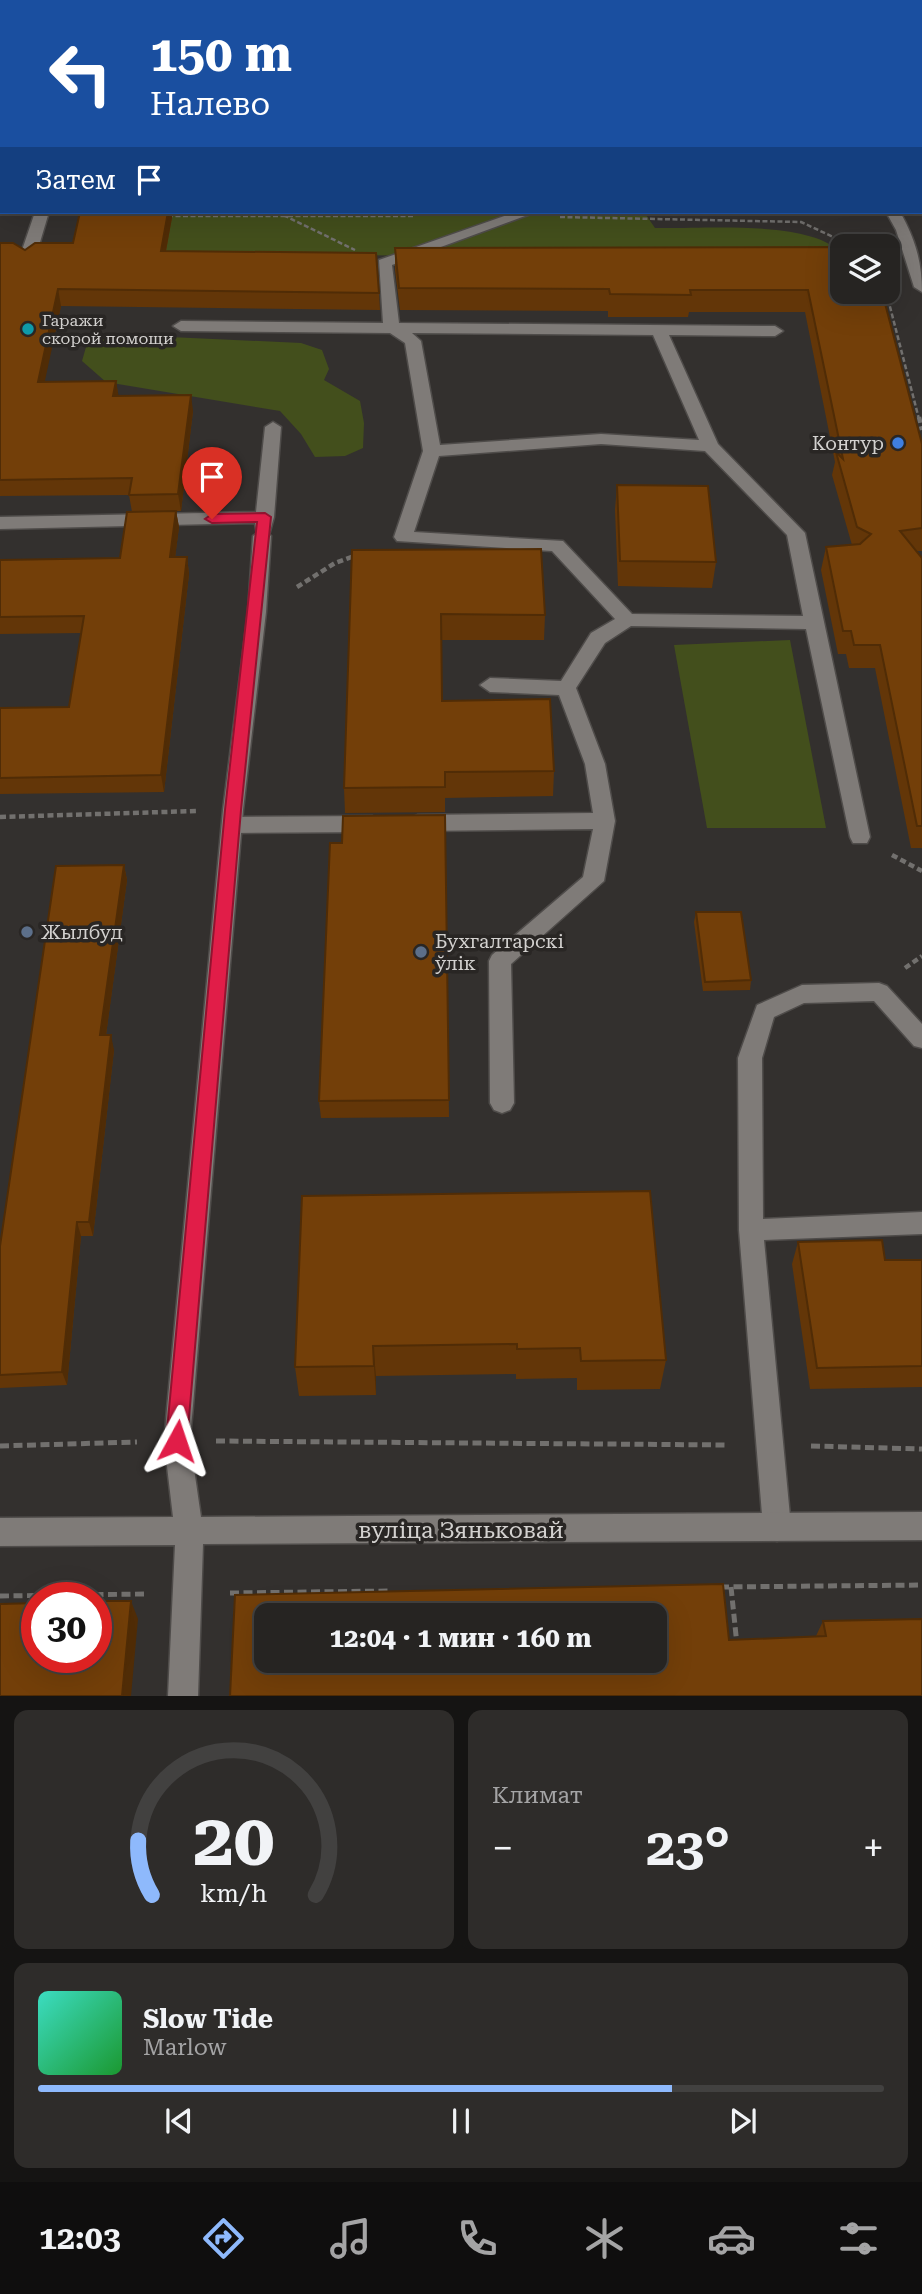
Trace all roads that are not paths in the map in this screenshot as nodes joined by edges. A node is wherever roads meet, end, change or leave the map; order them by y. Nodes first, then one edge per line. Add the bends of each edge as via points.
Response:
1 (41, 214) edge
2 (523, 214) edge
3 (894, 214) edge
4 (27, 259) edge
5 (922, 287) edge
6 (181, 326) dead end
7 (391, 326) junction
8 (775, 331) dead end
9 (660, 332) junction
10 (273, 427) dead end
11 (710, 446) junction
12 (432, 451) junction
13 (0, 523) edge
14 (264, 527) junction
15 (627, 621) junction
16 (814, 623) junction
17 (490, 685) dead end
18 (566, 688) junction
19 (232, 818) junction
20 (605, 821) junction
21 (860, 836) dead end
22 (922, 1039) edge
23 (502, 1103) dead end
24 (922, 1223) edge
25 (751, 1230) junction
26 (922, 1526) edge
27 (776, 1527) junction
28 (0, 1532) edge
29 (189, 1532) junction
30 (183, 1696) edge

1 - 4 street
2 - 7 street via 384,263
3 - 5 street
6 - 7 street
7 - 9 street
7 - 12 street via 412,341
8 - 9 street
9 - 11 street
10 - 14 street
11 - 12 street via 601,439
11 - 16 street via 796,533 808,559
12 - 15 street via 403,537 557,545
13 - 14 street
14 - 19 street
15 - 16 street
15 - 18 street via 598,638
16 - 21 street
17 - 18 street
18 - 20 street via 595,764
19 - 20 street
19 - 29 street via 177,1441
20 - 23 street via 593,881 500,961
22 - 25 street via 879,992 803,994 765,1011 750,1058
24 - 25 street
25 - 27 street
26 - 27 street, вуліца Зяньковай
27 - 29 street, вуліца Зяньковай
28 - 29 street, вуліца Зяньковай
29 - 30 street

